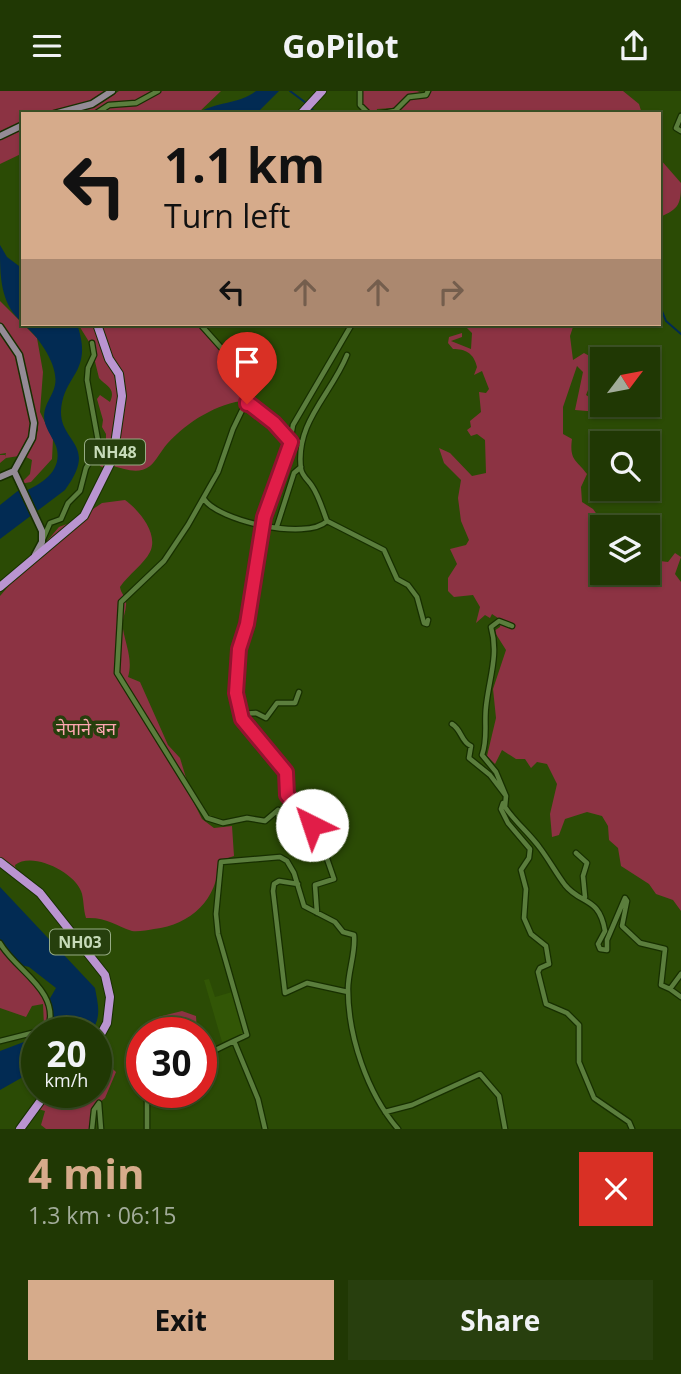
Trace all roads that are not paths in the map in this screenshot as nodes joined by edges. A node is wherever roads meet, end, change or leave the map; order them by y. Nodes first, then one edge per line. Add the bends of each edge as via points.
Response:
1 (112, 91) edge
2 (158, 91) edge
3 (322, 91) edge
4 (360, 91) edge
5 (428, 91) edge
6 (303, 111) edge
7 (71, 112) edge
8 (98, 112) edge
9 (367, 112) edge
10 (389, 112) edge
11 (681, 116) edge
12 (21, 126) edge
13 (681, 131) edge
14 (0, 136) edge
15 (98, 326) edge
16 (203, 326) edge
17 (351, 326) edge
18 (0, 327) edge
19 (92, 343) dead end
20 (347, 355) dead end
21 (247, 402) junction
22 (291, 442) junction
23 (302, 443) junction
24 (301, 467) junction
25 (14, 471) junction
26 (0, 477) edge
27 (204, 499) junction
28 (327, 521) junction
29 (263, 525) junction
30 (277, 526) junction
31 (42, 540) junction
32 (35, 556) junction
33 (0, 587) edge
34 (428, 620) dead end
35 (512, 626) dead end
36 (299, 692) dead end
37 (240, 714) junction
38 (452, 724) dead end
39 (286, 793) junction
40 (506, 796) junction
41 (503, 803) junction
42 (285, 826) junction
43 (341, 838) dead end
44 (576, 853) dead end
45 (0, 862) edge
46 (298, 884) junction
47 (585, 897) junction
48 (317, 912) junction
49 (0, 943) edge
50 (681, 974) edge
51 (670, 989) junction
52 (348, 992) junction
53 (681, 997) edge
54 (108, 1017) edge
55 (0, 1041) edge
56 (234, 1041) junction
57 (217, 1049) edge
58 (35, 1108) edge
59 (147, 1108) edge
60 (385, 1112) junction
61 (20, 1129) edge
62 (92, 1129) edge
63 (101, 1129) edge
64 (147, 1129) edge
65 (265, 1129) edge
66 (398, 1129) edge
67 (505, 1129) edge
68 (632, 1129) edge

1 - 7 main road
2 - 8 street via 135,103 108,105
3 - 6 highway
4 - 9 street via 360,105
5 - 10 street
11 - 13 street via 676,128
12 - 14 main road
15 - 32 highway, NH48 via 120,380 116,448 91,508
16 - 21 street via 234,362 244,366 241,384
17 - 22 street via 293,425
18 - 25 main road via 19,355 34,423 32,438
19 - 31 street via 88,380 99,446 78,495 68,503 61,519 50,523
20 - 23 street via 311,413
21 - 22 street
21 - 27 street
22 - 23 street
22 - 29 street
23 - 24 street
24 - 28 street
24 - 30 street via 294,473
25 - 26 main road
25 - 31 main road via 39,523
27 - 29 street via 225,516
27 - 42 street via 164,561 121,602 117,673 207,818 223,823 247,818 265,821 278,810
28 - 30 street via 298,531
28 - 34 street via 384,550 397,579 417,597 424,623
29 - 30 street
29 - 37 street via 239,649 236,686
31 - 32 main road
32 - 33 highway
35 - 40 street via 499,621 491,627 496,648 482,755
36 - 37 street via 296,702 277,703 266,717
37 - 39 street via 286,772
38 - 40 street via 471,746 469,758
39 - 42 street
39 - 43 street via 318,832 326,835 332,830
40 - 41 street
41 - 47 street via 566,886 576,896
41 - 68 street via 506,820 530,849 521,870 526,889 523,913 531,934 546,946 549,964 538,972 546,1004 567,1013 579,1025 579,1062 594,1098 629,1122
42 - 48 street via 307,844 324,850 330,860 334,879 315,885
44 - 47 street via 587,863
45 - 54 highway, NH03 via 40,893 105,975 110,997
46 - 48 street via 302,903
46 - 52 street via 279,881 273,891 285,993 307,983
46 - 56 street via 287,861 280,857 221,862 218,934 247,1035
47 - 51 street via 604,924 598,944 605,951 626,898 621,924 640,943 666,949 660,983
48 - 52 street via 354,937
49 - 55 street via 32,977 51,1015 48,1029
50 - 51 street
51 - 53 street
52 - 60 street via 350,1025
56 - 57 street
56 - 65 street
58 - 61 highway
59 - 64 street
60 - 66 street
60 - 67 street via 412,1105 480,1074 499,1096
62 - 63 street via 99,1103

